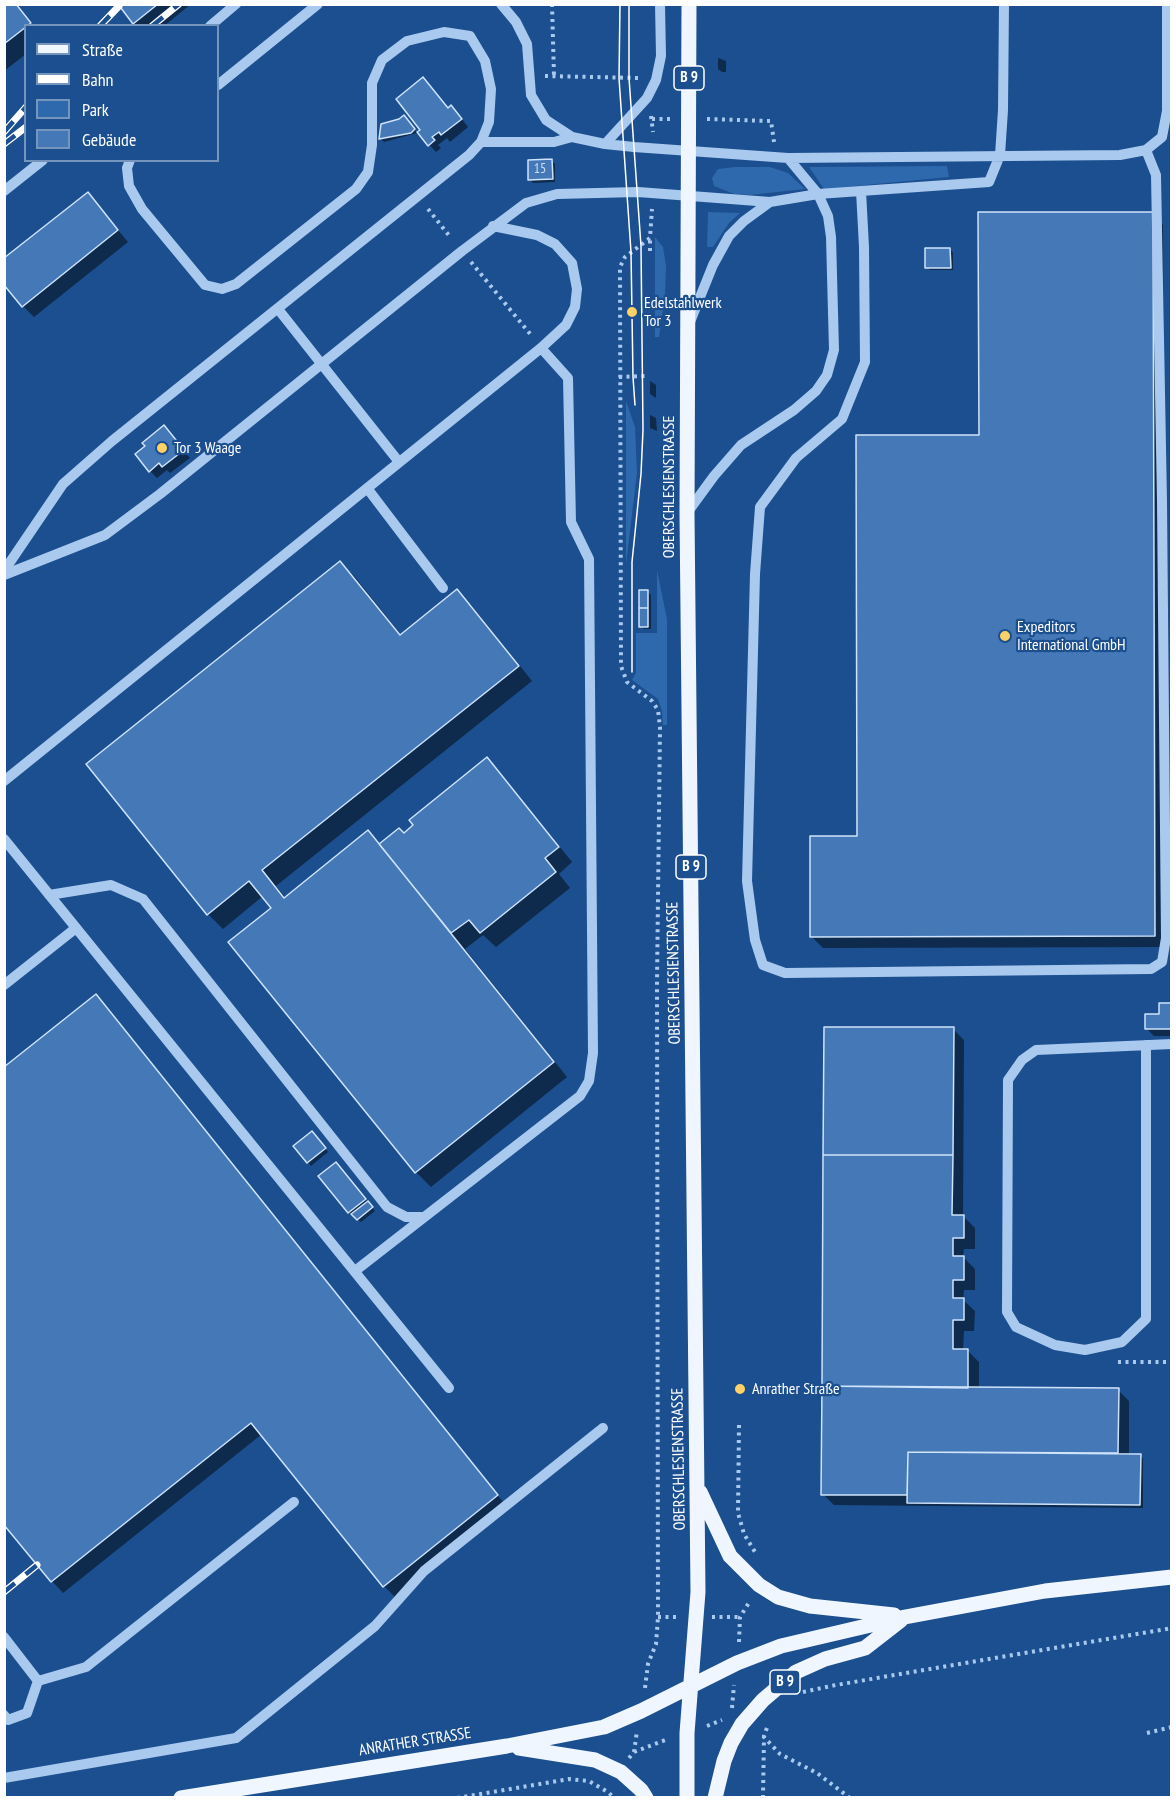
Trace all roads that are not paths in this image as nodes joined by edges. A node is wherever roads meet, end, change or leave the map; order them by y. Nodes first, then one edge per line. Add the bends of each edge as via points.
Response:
1 (236, 4) edge
2 (318, 4) edge
3 (501, 4) edge
4 (660, 4) edge
5 (689, 4) edge
6 (1004, 4) edge
7 (1167, 4) edge
8 (212, 24) edge
9 (219, 84) edge
10 (572, 137) junction
11 (481, 142) junction
12 (605, 144) junction
13 (1146, 150) junction
14 (688, 152) junction
15 (1000, 155) junction
16 (788, 158) junction
17 (40, 162) edge
18 (129, 162) edge
19 (4, 191) edge
20 (861, 191) junction
21 (818, 194) junction
22 (688, 195) junction
23 (770, 202) junction
24 (493, 226) junction
25 (278, 309) junction
26 (688, 328) junction
27 (542, 348) junction
28 (321, 363) junction
29 (399, 462) junction
30 (367, 488) junction
31 (687, 514) junction
32 (4, 573) edge
33 (443, 588) dead end
34 (4, 781) edge
35 (4, 839) edge
36 (49, 895) junction
37 (76, 928) junction
38 (4, 985) edge
39 (1172, 1044) edge
40 (1146, 1045) junction
41 (424, 1217) junction
42 (355, 1271) junction
43 (449, 1388) dead end
44 (603, 1428) dead end
45 (697, 1486) junction
46 (294, 1502) dead end
47 (1172, 1577) edge
48 (905, 1617) junction
49 (4, 1637) edge
50 (38, 1681) junction
51 (691, 1687) junction
52 (4, 1715) edge
53 (507, 1746) junction
54 (4, 1778) edge
55 (181, 1797) edge
56 (646, 1797) edge
57 (687, 1797) edge
58 (715, 1797) edge

1 - 8 lane
2 - 9 lane
3 - 10 lane via 527,44 531,95 546,120
4 - 12 lane via 661,56 656,80 647,98
5 - 14 main road, OBERSCHLESIENSTRASSE / B 9
6 - 15 lane
7 - 13 lane via 1167,111 1162,137
10 - 11 lane via 554,142
10 - 12 lane
11 - 18 lane via 489,122 490,89 485,61 470,36 444,32 407,41 382,60 372,83 372,145 368,172 357,189 237,284 222,289 205,285 142,209 129,186
11 - 25 lane
12 - 14 lane
13 - 15 lane via 1120,155
13 - 20 lane via 1156,176 1166,938 1162,962 1151,969 785,973 763,965 755,940 747,881 760,507 796,458 842,419 865,362
14 - 16 lane
14 - 22 main road, OBERSCHLESIENSTRASSE / B 9
15 - 16 lane
15 - 20 lane via 989,182
16 - 21 lane
17 - 19 lane
20 - 21 lane
21 - 23 lane
21 - 31 lane via 828,216 831,237 834,350 827,375 794,410 741,445
22 - 23 lane
22 - 24 lane via 557,194 526,203
22 - 26 main road, OBERSCHLESIENSTRASSE / B 9
23 - 26 lane via 729,236
24 - 27 lane via 537,235 555,244 572,263 577,289 575,307 566,325
24 - 28 lane
25 - 28 lane
25 - 32 lane via 63,484
26 - 31 main road, OBERSCHLESIENSTRASSE / B 9
27 - 29 lane
27 - 41 lane via 568,378 571,522 589,559 592,1062 589,1081 580,1096
28 - 29 lane
28 - 32 lane via 105,535
29 - 30 lane
30 - 33 lane
30 - 34 lane
31 - 45 main road, OBERSCHLESIENSTRASSE / B 9
35 - 36 lane
36 - 37 lane
36 - 41 lane via 111,885 142,899 387,1207 406,1216
37 - 38 lane
37 - 42 lane
39 - 40 lane
40 - 40 lane via 1036,1050 1022,1060 1008,1080 1007,1312 1016,1328 1055,1345 1085,1350 1122,1342 1146,1319
41 - 42 lane
42 - 43 lane
44 - 54 lane via 424,1571 375,1626 236,1738
45 - 48 main road via 730,1556 759,1585 778,1597 810,1606
45 - 51 main road, OBERSCHLESIENSTRASSE / B 9 via 698,1592
46 - 50 lane via 86,1667
47 - 48 main road, ANRATHER STRASSE via 1045,1590
48 - 51 main road, ANRATHER STRASSE via 782,1646
48 - 58 main road, B 9 via 865,1648 796,1672 763,1700 731,1743
49 - 50 lane
50 - 52 lane via 27,1713 8,1720
51 - 53 main road, ANRATHER STRASSE via 603,1727
51 - 57 main road, OBERSCHLESIENSTRASSE / B 9
53 - 55 main road, ANRATHER STRASSE
53 - 56 main road via 595,1760 621,1772

